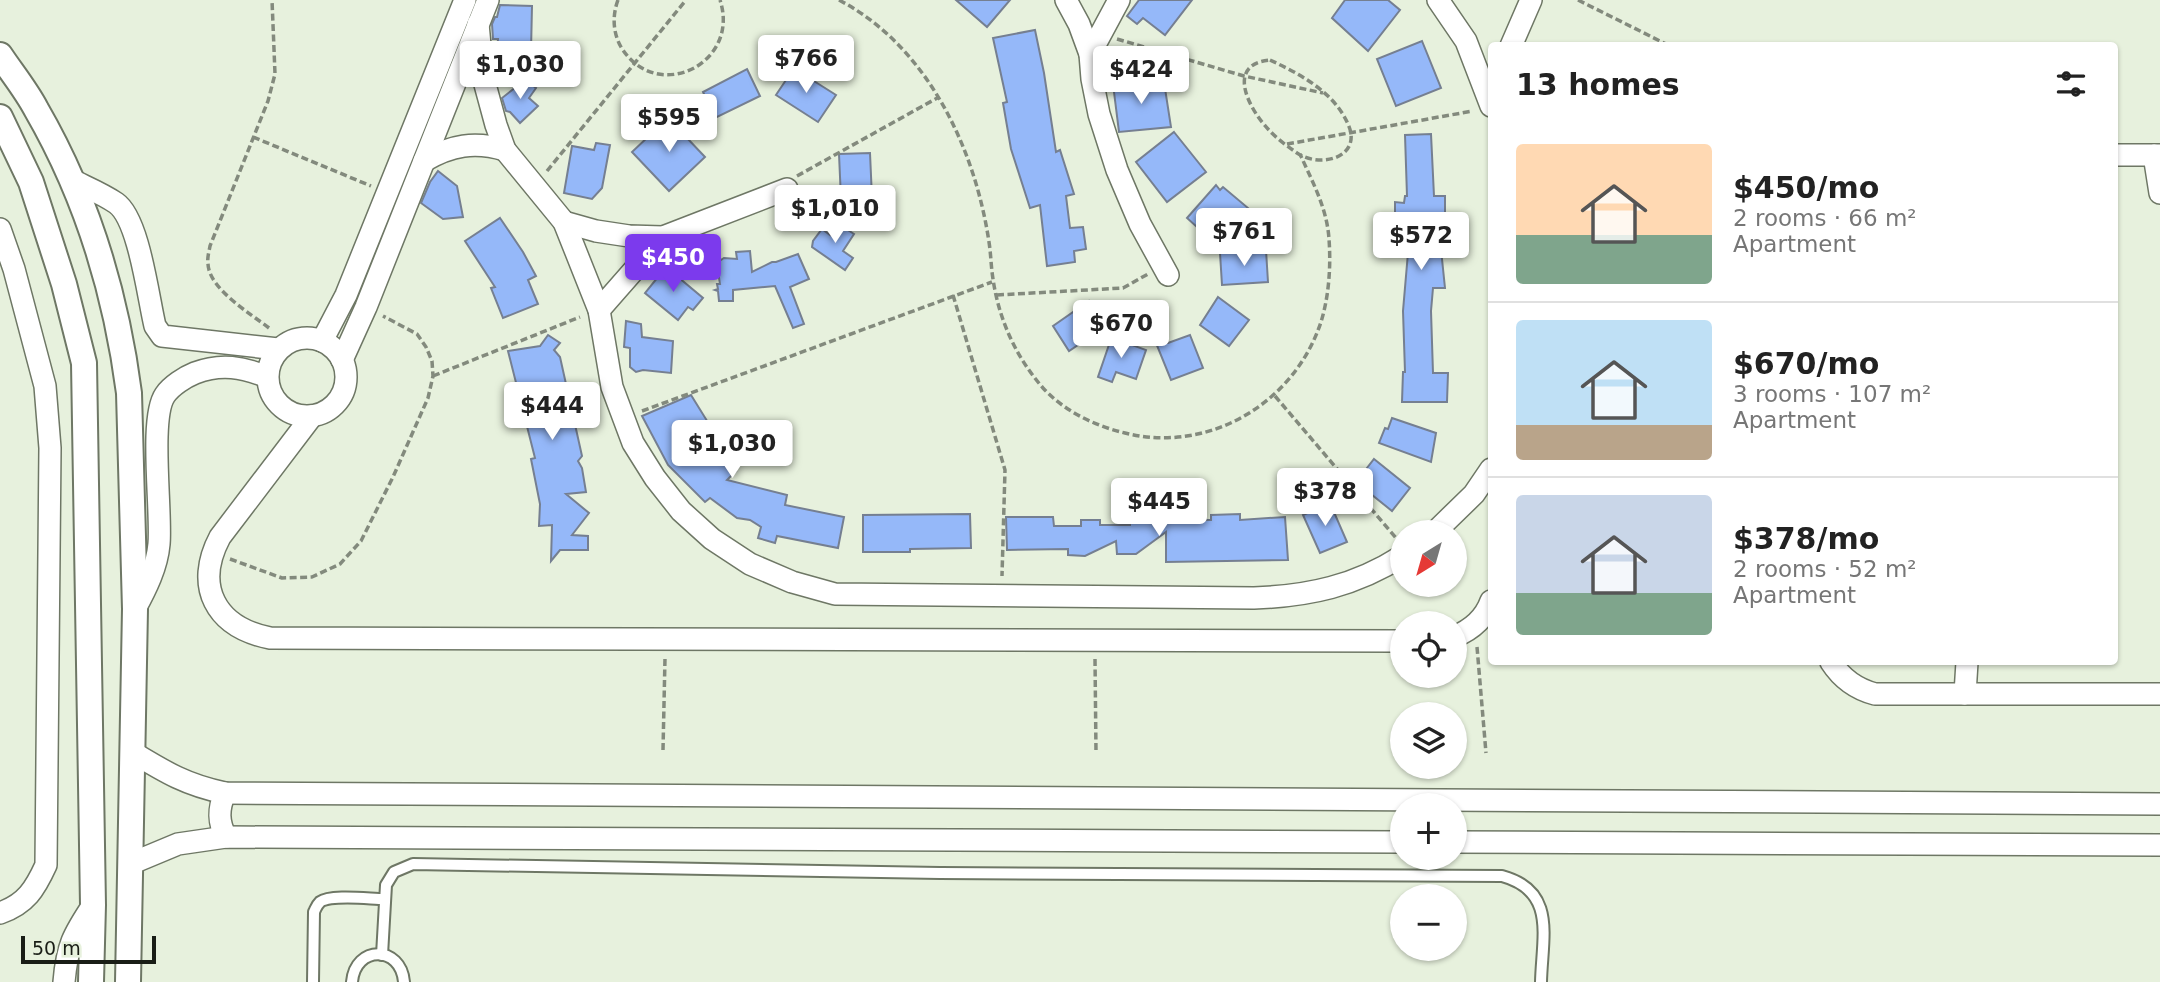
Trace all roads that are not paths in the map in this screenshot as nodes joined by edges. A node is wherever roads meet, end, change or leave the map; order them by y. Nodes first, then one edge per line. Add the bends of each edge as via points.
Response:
1 (465, 0) edge
2 (488, 0) edge
3 (1066, 0) edge
4 (1119, 0) edge
5 (1438, 0) edge
6 (1531, 0) edge
7 (478, 24) junction
8 (1513, 42) edge
9 (1095, 44) junction
10 (0, 55) edge
11 (1485, 108) edge
12 (0, 117) edge
13 (505, 150) junction
14 (2118, 155) edge
15 (2157, 155) edge
16 (424, 161) junction
17 (72, 180) junction
18 (782, 191) road end
19 (2160, 193) edge
20 (564, 222) junction
21 (0, 229) edge
22 (663, 237) junction
23 (1164, 269) road end
24 (598, 310) junction
25 (322, 341) junction
26 (283, 346) junction
27 (342, 360) junction
28 (267, 377) junction
29 (312, 416) junction
30 (1488, 473) edge
31 (1447, 520) edge
32 (1390, 562) edge
33 (135, 609) junction
34 (1488, 610) edge
35 (1467, 630) edge
36 (1390, 640) edge
37 (1834, 665) edge
38 (1967, 665) edge
39 (1965, 694) junction
40 (2160, 694) edge
41 (132, 752) junction
42 (225, 793) junction
43 (2160, 804) edge
44 (226, 837) junction
45 (1390, 842) edge
46 (1467, 842) edge
47 (2160, 845) edge
48 (91, 864) junction
49 (130, 864) junction
50 (384, 899) junction
51 (93, 905) junction
52 (0, 913) edge
53 (382, 955) junction
54 (64, 982) edge
55 (91, 982) edge
56 (128, 982) edge
57 (313, 982) edge
58 (352, 982) edge
59 (404, 982) edge
60 (1541, 982) edge

1 - 25 street via 346,295
2 - 7 street
3 - 9 street
4 - 9 street
5 - 11 street via 1466,41
6 - 8 street
7 - 13 street via 482,77
7 - 16 street
9 - 23 street via 1092,79 1099,114 1117,170
10 - 17 street via 35,106
12 - 48 street via 31,182 84,363
13 - 16 street via 489,145 456,146
13 - 20 street
14 - 15 street
15 - 19 street
16 - 27 street
17 - 26 street via 118,204 128,219 155,326 162,336
17 - 33 street via 101,257 125,365
18 - 22 street
20 - 22 street via 629,236
20 - 24 street
21 - 52 street via 45,386 50,448 46,865 36,887 20,904
22 - 24 street
24 - 32 street via 612,387 633,443 655,478 681,511 712,539 750,564 792,582 835,594 1254,598 1327,589
25 - 26 street via 305,337
25 - 27 street
26 - 28 street via 272,358
27 - 29 street via 346,378 341,396 329,409
28 - 29 street via 281,406
28 - 33 street via 227,366 206,369 187,376 165,395 158,418 159,544 147,588
29 - 36 street via 212,552 208,572 219,610 250,634 270,638
30 - 31 street
33 - 41 street
34 - 35 street
37 - 39 street via 1844,679 1875,694
38 - 39 street
39 - 40 street
41 - 42 street via 175,778
41 - 49 street
42 - 43 street
42 - 44 street via 219,810
44 - 45 street
44 - 49 street via 178,844
46 - 47 street
48 - 49 street
48 - 51 street
49 - 56 street
50 - 53 lane
50 - 57 lane via 321,902 314,912
50 - 60 lane via 394,872 413,864 1502,876 1529,888 1538,900 1543,914
51 - 54 street via 74,934
51 - 55 street
53 - 58 lane via 362,959
53 - 59 lane via 400,965

